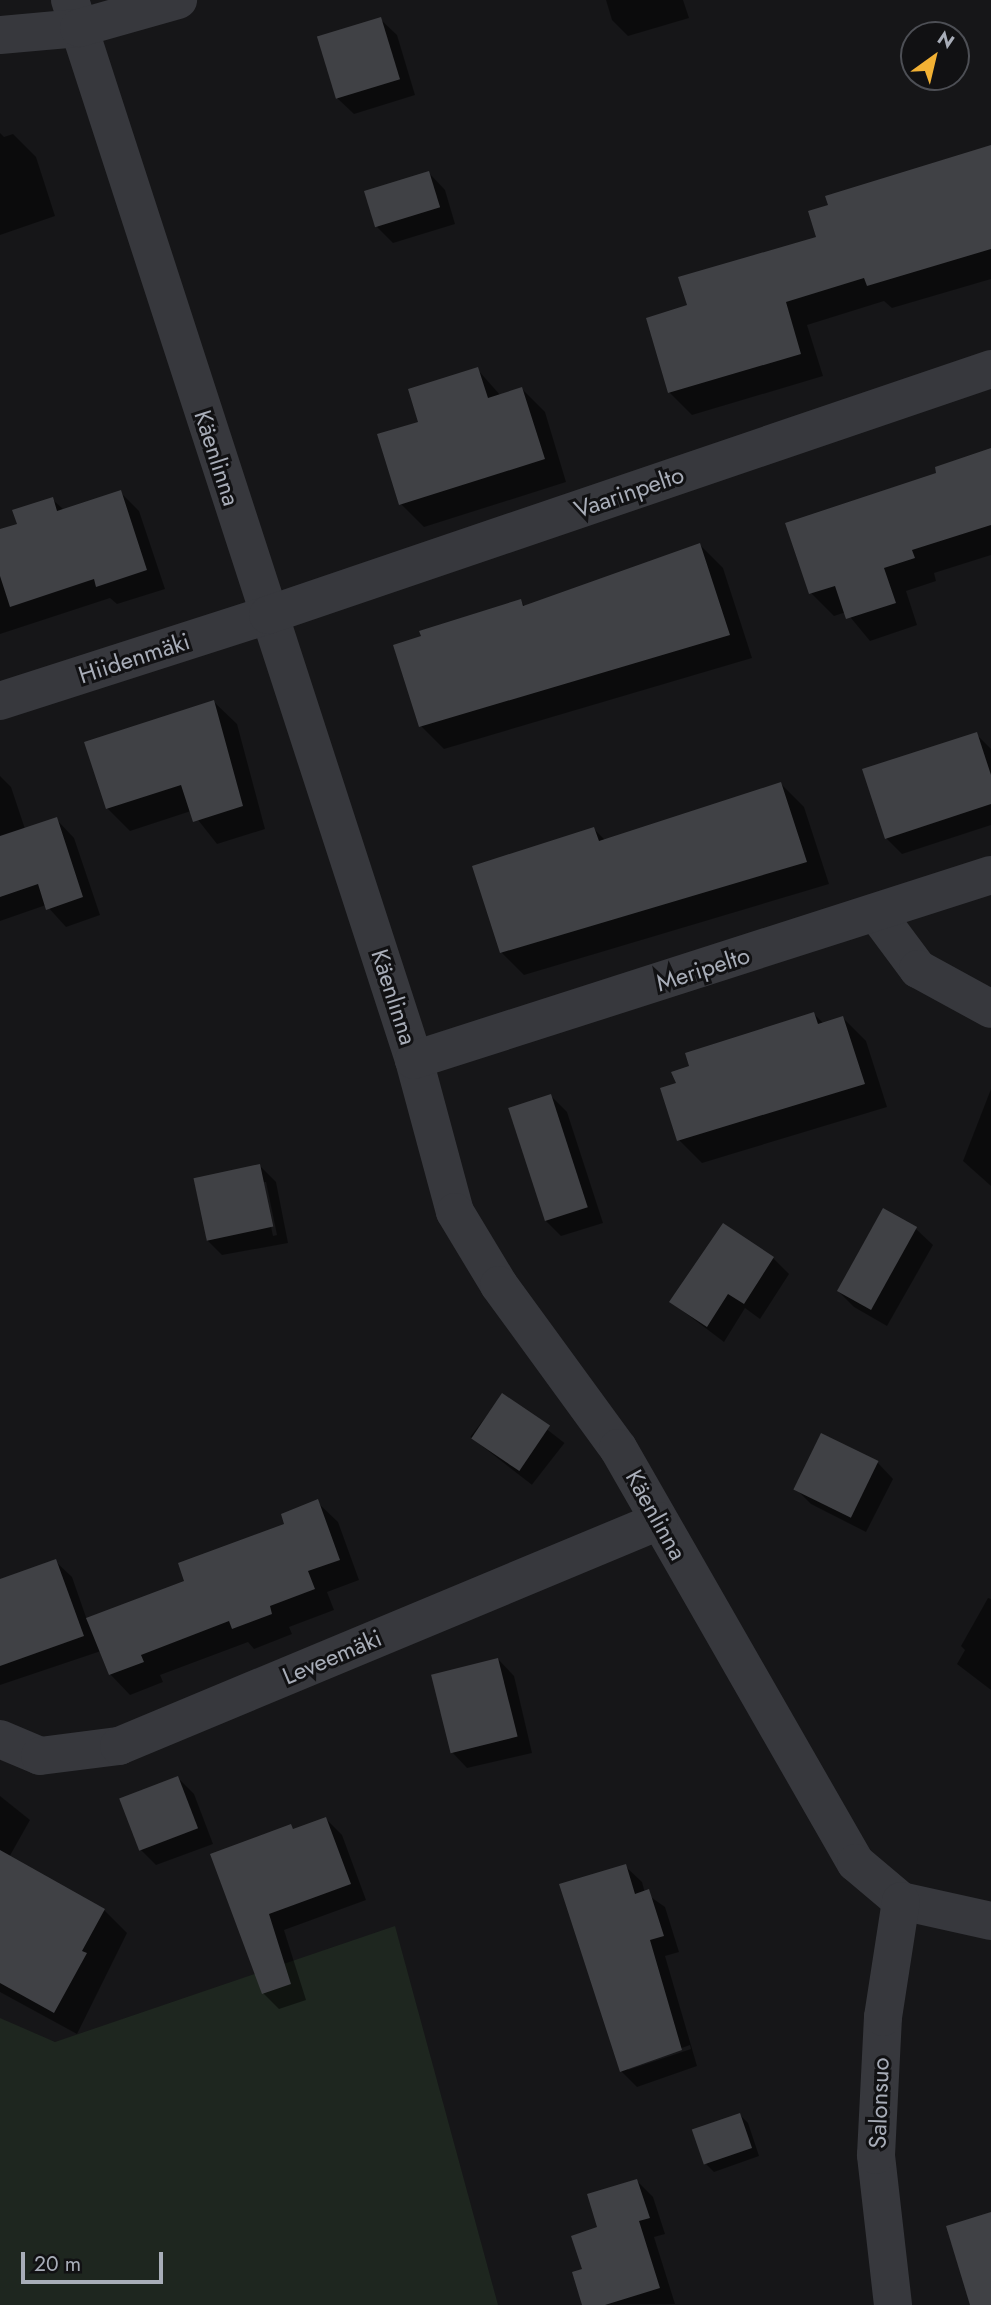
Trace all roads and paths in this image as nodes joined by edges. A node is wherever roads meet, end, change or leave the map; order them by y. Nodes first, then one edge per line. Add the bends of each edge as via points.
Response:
1 (178, 0) edge
2 (74, 14) edge
3 (0, 35) edge
4 (991, 369) edge
5 (268, 615) junction
6 (0, 701) edge
7 (991, 875) edge
8 (877, 914) junction
9 (991, 1009) edge
10 (414, 1060) junction
11 (660, 1521) junction
12 (0, 1739) edge
13 (901, 1900) junction
14 (991, 1921) edge
15 (893, 2305) edge

1 - 2 street
2 - 3 street
2 - 5 street, Käenlinna
4 - 5 street, Vaarinpelto
5 - 6 street, Hiidenmäki
5 - 10 street, Käenlinna
7 - 8 street, Meripelto
8 - 9 street via 918,969
8 - 10 street, Meripelto
10 - 11 street, Käenlinna via 455,1212 499,1285 618,1448
11 - 12 street, Leveemäki via 120,1746 40,1756
11 - 13 street, Käenlinna via 856,1863
13 - 14 street
13 - 15 street, Salonsuo via 883,2017 876,2155

